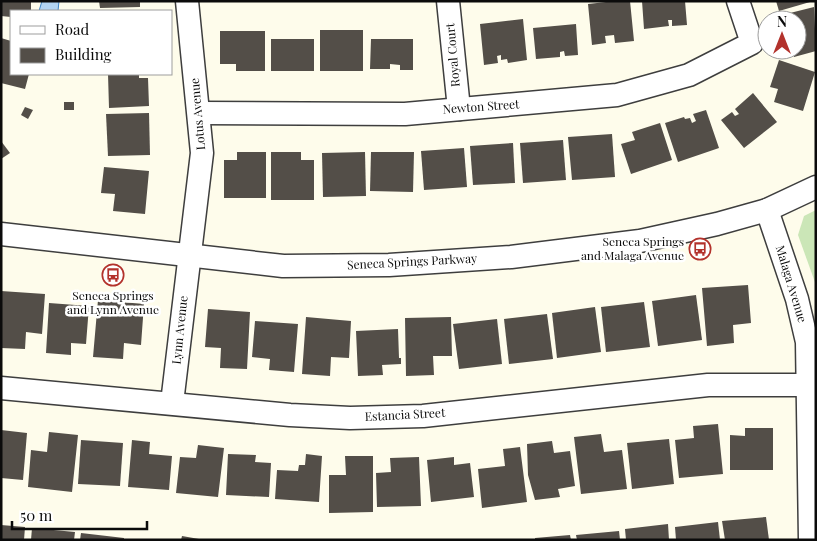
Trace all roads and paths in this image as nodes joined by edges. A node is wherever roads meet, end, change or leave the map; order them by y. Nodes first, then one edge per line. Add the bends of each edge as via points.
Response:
1 (187, 1) edge
2 (448, 1) edge
3 (738, 1) edge
4 (459, 109) junction
5 (200, 113) junction
6 (816, 187) edge
7 (767, 210) junction
8 (1, 234) edge
9 (188, 257) junction
10 (809, 385) junction
11 (1, 388) edge
12 (172, 403) junction
13 (810, 540) edge

1 - 5 street, Lotus Avenue
2 - 4 street, Royal Court
3 - 4 street, Newton Street via 752,43 689,75 618,95
4 - 5 street, Newton Street via 405,114
5 - 9 street, Lotus Avenue via 202,153
6 - 7 street, Seneca Springs Parkway
7 - 9 street, Seneca Springs Parkway via 640,240 511,257 389,265 283,266
7 - 10 street, Malaga Avenue via 797,300 807,342
8 - 9 street, Seneca Springs Parkway
9 - 12 street, Lynn Avenue
10 - 12 street, Estancia Street via 708,385 424,416 350,418 290,415
10 - 13 street, Malaga Avenue
11 - 12 street, Estancia Street

